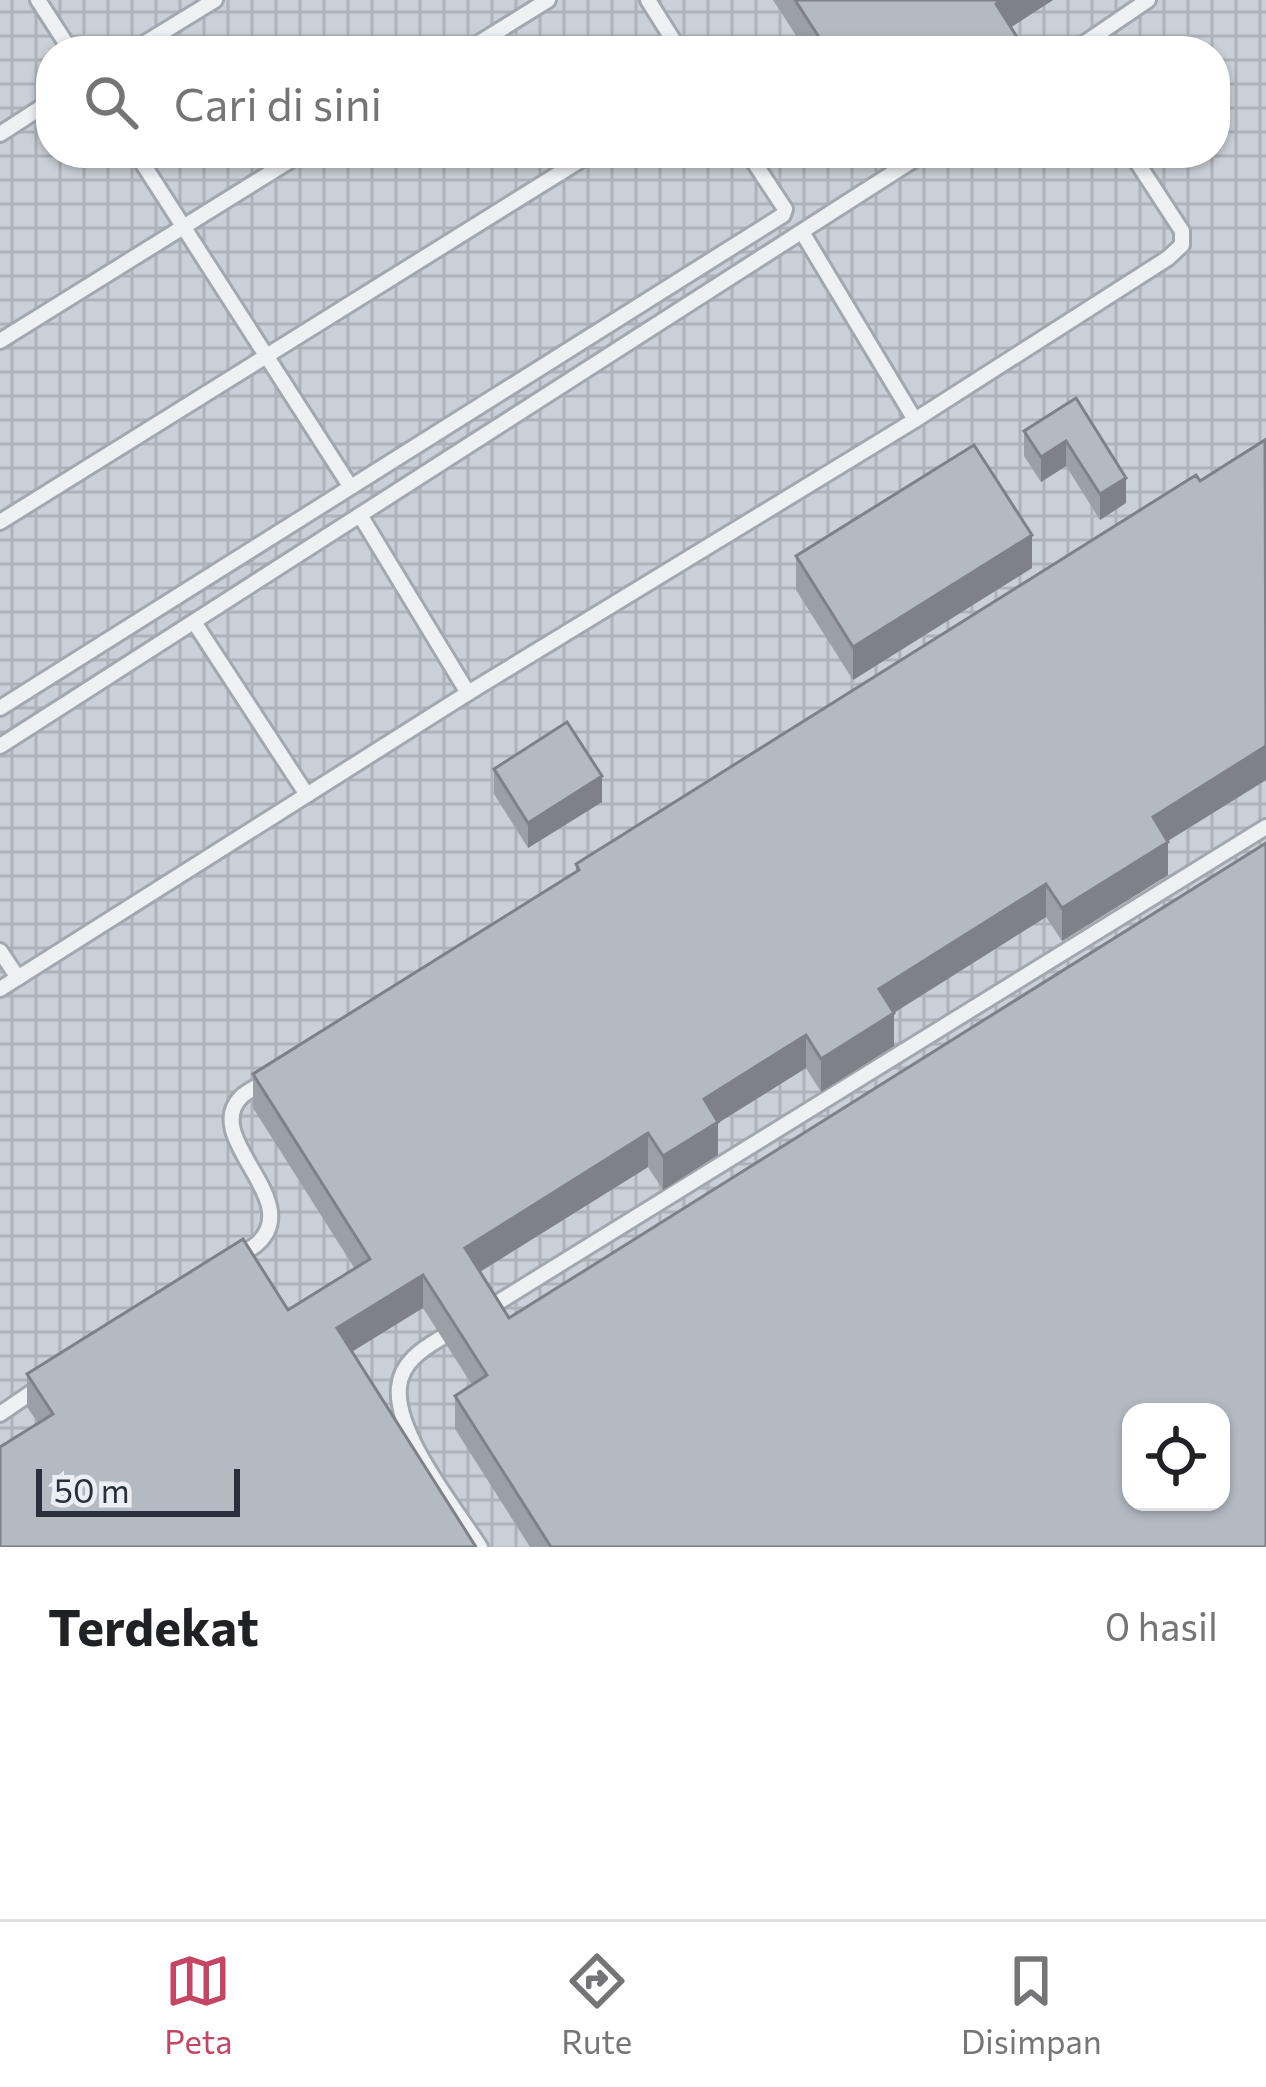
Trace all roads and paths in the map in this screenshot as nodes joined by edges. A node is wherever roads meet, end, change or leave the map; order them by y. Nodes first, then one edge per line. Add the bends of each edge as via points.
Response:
1 (38, 0) edge
2 (215, 0) edge
3 (548, 0) edge
4 (648, 0) edge
5 (1148, 0) edge
6 (61, 36) edge
7 (156, 36) edge
8 (490, 36) edge
9 (671, 36) edge
10 (1095, 36) edge
11 (36, 111) edge
12 (0, 134) edge
13 (146, 168) edge
14 (278, 168) edge
15 (568, 168) edge
16 (758, 168) edge
17 (901, 168) edge
18 (1141, 168) edge
19 (183, 227) junction
20 (802, 232) junction
21 (0, 341) edge
22 (266, 356) junction
23 (915, 420) junction
24 (350, 486) junction
25 (360, 515) junction
26 (0, 522) edge
27 (194, 622) junction
28 (469, 693) junction
29 (0, 708) edge
30 (0, 746) edge
31 (307, 795) junction
32 (1266, 827) edge
33 (0, 951) edge
34 (18, 978) junction
35 (0, 989) edge
36 (280, 1072) edge
37 (223, 1265) edge
38 (484, 1311) edge
39 (441, 1338) edge
40 (58, 1375) edge
41 (0, 1414) edge
42 (480, 1547) edge

1 - 6 lane
2 - 7 lane
3 - 8 lane
4 - 9 lane
5 - 10 lane
11 - 12 lane
13 - 19 lane
14 - 19 lane
15 - 22 lane
16 - 24 lane via 783,215
17 - 20 lane
18 - 23 lane via 1182,231 1178,250
19 - 21 lane
19 - 22 lane
20 - 23 lane
20 - 25 lane
22 - 24 lane
22 - 26 lane
23 - 28 lane
24 - 29 lane
25 - 27 lane
25 - 28 lane
27 - 30 lane
27 - 31 lane
28 - 31 lane
31 - 34 lane
32 - 38 lane
33 - 34 lane
34 - 35 lane
36 - 37 lane via 234,1110 234,1138 267,1195 268,1222 259,1242
39 - 42 lane via 406,1367 400,1400 409,1435
40 - 41 lane

